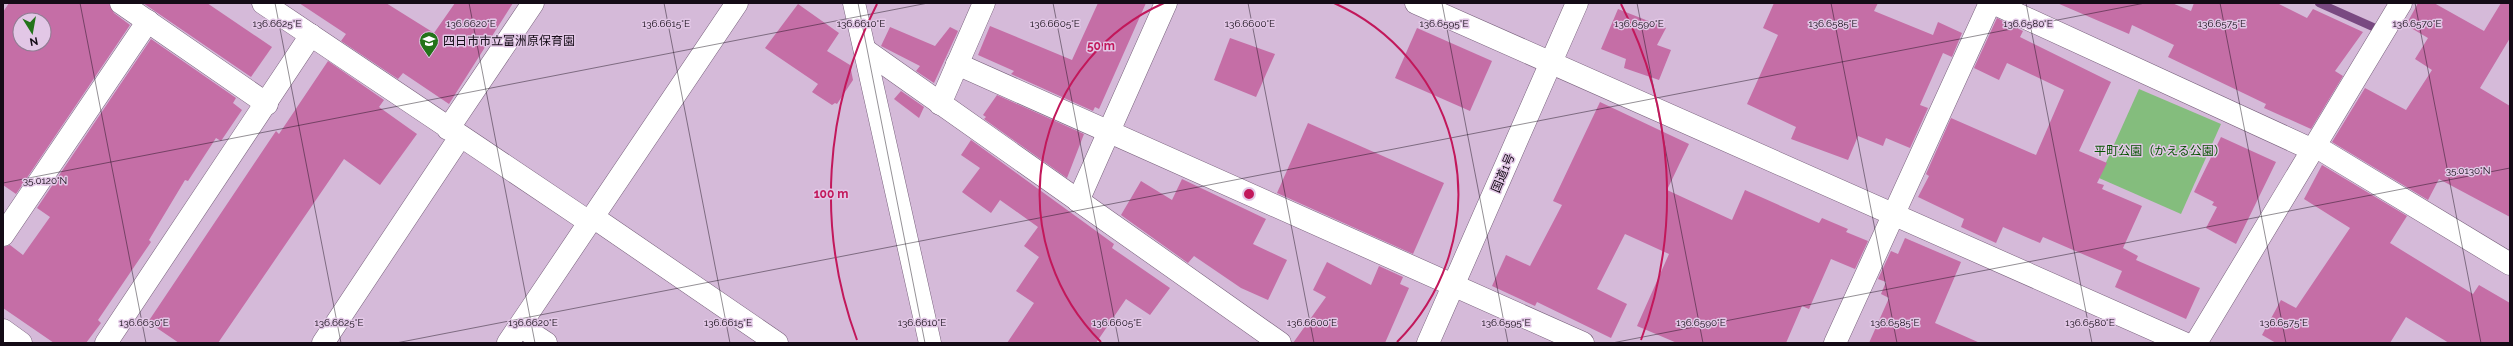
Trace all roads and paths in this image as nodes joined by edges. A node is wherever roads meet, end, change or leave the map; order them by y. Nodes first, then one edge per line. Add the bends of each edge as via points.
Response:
1 (121, 3) edge
2 (263, 3) edge
3 (533, 3) edge
4 (737, 3) edge
5 (854, 3) edge
6 (984, 3) edge
7 (1166, 3) edge
8 (1416, 3) edge
9 (1578, 3) edge
10 (1990, 3) edge
11 (1993, 3) edge
12 (2401, 3) edge
13 (148, 21) junction
14 (311, 35) junction
15 (864, 50) junction
16 (957, 64) junction
17 (1550, 64) junction
18 (268, 104) junction
19 (940, 104) junction
20 (1108, 132) junction
21 (454, 133) junction
22 (2314, 148) junction
23 (1078, 201) junction
24 (1893, 215) junction
25 (591, 220) junction
26 (3, 235) edge
27 (2510, 264) edge
28 (1454, 287) junction
29 (3, 330) edge
30 (514, 334) edge
31 (21, 343) edge
32 (106, 343) edge
33 (323, 343) edge
34 (546, 343) edge
35 (777, 343) edge
36 (930, 343) edge
37 (1280, 343) edge
38 (1428, 343) edge
39 (1583, 343) edge
40 (1836, 343) edge
41 (2184, 343) edge
42 (2196, 343) edge

1 - 13 main road
2 - 14 main road
3 - 21 main road
4 - 25 main road
5 - 15 main road
6 - 16 main road
7 - 20 main road
8 - 17 main road
9 - 17 main road, 国道1号
10 - 24 main road
11 - 22 main road
12 - 22 main road
13 - 18 main road
13 - 26 main road
14 - 18 main road
14 - 21 main road
15 - 19 main road
15 - 36 main road
16 - 19 main road
16 - 20 main road
17 - 24 main road
17 - 28 main road, 国道1号
18 - 32 main road
19 - 23 main road
20 - 23 main road
20 - 28 main road
21 - 25 main road
21 - 33 main road
22 - 27 main road
22 - 42 main road
23 - 37 main road
24 - 40 main road
24 - 41 main road
25 - 30 main road
25 - 35 main road
28 - 38 main road, 国道1号
28 - 39 main road
29 - 31 main road
30 - 34 main road

